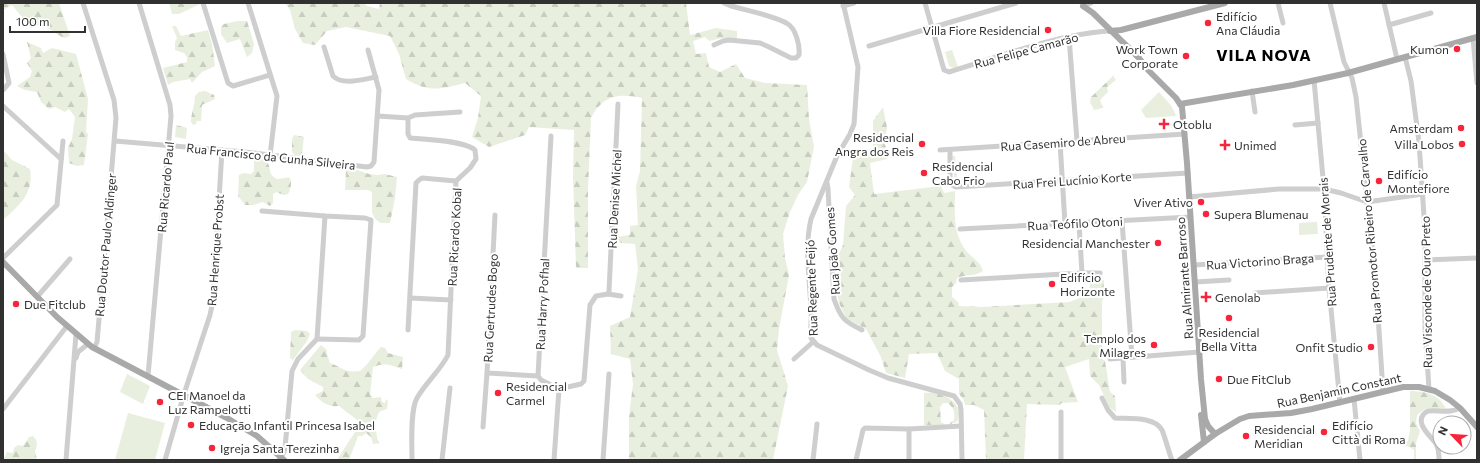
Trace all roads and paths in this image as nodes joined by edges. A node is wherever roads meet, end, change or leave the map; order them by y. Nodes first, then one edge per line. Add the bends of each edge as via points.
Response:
1 (83, 3) edge
2 (139, 3) edge
3 (204, 3) edge
4 (248, 3) edge
5 (724, 3) edge
6 (854, 3) edge
7 (924, 3) edge
8 (1016, 3) edge
9 (1091, 3) edge
10 (1225, 3) edge
11 (1278, 3) edge
12 (1330, 3) edge
13 (1384, 3) edge
14 (843, 5) edge
15 (1082, 5) edge
16 (1431, 13) dead end
17 (1283, 23) dead end
18 (1389, 25) junction
19 (932, 28) junction
20 (1109, 31) junction
21 (1069, 38) junction
22 (1475, 38) edge
23 (714, 45) dead end
24 (869, 46) dead end
25 (324, 47) dead end
26 (368, 50) dead end
27 (3, 54) edge
28 (1405, 57) junction
29 (1397, 59) junction
30 (1348, 73) junction
31 (270, 75) junction
32 (376, 77) junction
33 (1314, 80) junction
34 (1477, 83) edge
35 (3, 90) edge
36 (1252, 91) junction
37 (618, 104) dead end
38 (1180, 104) junction
39 (3, 106) edge
40 (460, 112) dead end
41 (1255, 112) dead end
42 (378, 116) junction
43 (408, 118) junction
44 (1318, 123) junction
45 (1296, 124) dead end
46 (1185, 134) junction
47 (551, 136) dead end
48 (63, 141) dead end
49 (114, 141) junction
50 (1077, 141) junction
51 (1060, 142) junction
52 (168, 146) junction
53 (222, 150) junction
54 (940, 150) dead end
55 (950, 150) junction
56 (270, 156) junction
57 (61, 159) junction
58 (1188, 173) junction
59 (1062, 180) junction
60 (456, 181) junction
61 (826, 183) junction
62 (1324, 189) junction
63 (1423, 194) junction
64 (1189, 197) junction
65 (1367, 202) junction
66 (262, 211) dead end
67 (496, 215) dead end
68 (325, 216) junction
69 (1191, 217) junction
70 (1122, 221) junction
71 (1079, 223) junction
72 (1065, 224) junction
73 (960, 229) dead end
74 (1327, 256) junction
75 (3, 258) edge
76 (1477, 258) edge
77 (70, 259) dead end
78 (1425, 260) junction
79 (3, 262) edge
80 (1194, 265) junction
81 (1082, 273) junction
82 (1100, 273) dead end
83 (961, 280) dead end
84 (1230, 280) dead end
85 (1195, 282) junction
86 (1329, 288) junction
87 (1256, 293) dead end
88 (608, 294) junction
89 (621, 296) dead end
90 (37, 297) junction
91 (410, 298) junction
92 (451, 300) junction
93 (67, 326) junction
94 (408, 330) dead end
95 (862, 330) dead end
96 (76, 334) junction
97 (317, 339) junction
98 (813, 342) junction
99 (88, 344) junction
100 (94, 348) junction
101 (1199, 352) junction
102 (1132, 357) junction
103 (1110, 358) dead end
104 (1123, 358) junction
105 (794, 359) dead end
106 (74, 363) junction
107 (486, 373) junction
108 (609, 374) dead end
109 (148, 376) junction
110 (538, 376) junction
111 (1201, 379) junction
112 (1124, 382) dead end
113 (450, 388) dead end
114 (559, 389) junction
115 (1429, 389) junction
116 (1382, 392) junction
117 (184, 394) junction
118 (1102, 398) dead end
119 (1354, 399) junction
120 (1340, 403) junction
121 (1460, 408) junction
122 (3, 409) edge
123 (1061, 412) dead end
124 (817, 424) dead end
125 (962, 426) junction
126 (483, 427) dead end
127 (1477, 428) edge
128 (909, 429) junction
129 (1215, 434) junction
130 (1204, 442) junction
131 (281, 459) edge
132 (66, 460) edge
133 (165, 460) edge
134 (412, 460) edge
135 (442, 460) edge
136 (554, 460) edge
137 (603, 460) edge
138 (814, 460) edge
139 (856, 460) edge
140 (909, 460) edge
141 (962, 460) edge
142 (1061, 460) edge
143 (1172, 460) edge
144 (1180, 460) edge
145 (1360, 460) edge
146 (1439, 460) edge

1 - 49 street, Rua Doutor Paulo Aldinger via 114,100
2 - 52 street, Rua Ricardo Paul via 170,105
3 - 31 street via 228,83 232,86
4 - 31 street
5 - 23 street via 788,24 797,40 799,55 791,58 760,43 729,40
6 - 14 street
7 - 19 street
8 - 19 street
9 - 15 street
10 - 20 main road via 1122,30
11 - 17 street
12 - 30 street, Rua Promotor Ribeiro de Carvalho
13 - 18 street
14 - 61 street, Rua Regente Feijó via 858,67 855,113 853,128 837,156
15 - 20 main road
16 - 18 street
18 - 29 street
19 - 21 street, Rua Felipe Camarão via 944,70 949,72
19 - 24 street
20 - 21 street, Rua Felipe Camarão
20 - 38 main road via 1139,58
21 - 50 street
22 - 28 main road
22 - 34 street
25 - 32 street via 333,76 337,80
26 - 32 street
27 - 35 street via 9,84
28 - 29 main road
28 - 63 street, Rua Visconde de Ouro Preto via 1416,113
29 - 30 main road
30 - 33 main road
30 - 65 street, Rua Promotor Ribeiro de Carvalho via 1352,78 1356,97
31 - 56 street via 277,96
32 - 42 street via 379,90
33 - 36 main road
33 - 44 street, Rua Prudente de Morais
36 - 38 main road
36 - 41 street
37 - 88 street, Rua Denise Michel
38 - 46 main road, Rua Almirante Barroso
39 - 57 street
40 - 43 street via 415,115
42 - 43 street
42 - 56 street, Rua Francisco da Cunha Silveira via 374,162 371,166
43 - 60 street, Rua Ricardo Kobal via 410,138 466,145 474,150 474,164
44 - 45 street
44 - 62 street, Rua Prudente de Morais
46 - 50 street, Rua Casemiro de Abreu
46 - 58 main road, Rua Almirante Barroso
47 - 110 street, Rua Harry Pofhal
48 - 57 street
49 - 52 street, Rua Francisco da Cunha Silveira
49 - 100 street, Rua Doutor Paulo Aldinger via 100,308
50 - 51 street, Rua Casemiro de Abreu
51 - 55 street, Rua Casemiro de Abreu
51 - 59 street
52 - 53 street, Rua Francisco da Cunha Silveira
52 - 109 street, Rua Ricardo Paul
53 - 56 street, Rua Francisco da Cunha Silveira
53 - 117 street, Rua Henrique Probst via 213,301
54 - 55 street, Rua Casemiro de Abreu
55 - 59 street, Rua Frei Lucínio Korte via 950,184 956,188
57 - 75 street via 57,205
58 - 59 street, Rua Frei Lucínio Korte
58 - 64 main road, Rua Almirante Barroso
59 - 72 street
60 - 91 street via 422,178 416,183
60 - 92 street, Rua Ricardo Kobal
61 - 95 street, Rua João Gomes via 834,299 840,315
61 - 98 street, Rua Regente Feijó via 809,230 808,262 812,312 810,333
62 - 64 street via 1279,189
62 - 65 street
62 - 74 street, Rua Prudente de Morais
63 - 65 street
63 - 78 street, Rua Visconde de Ouro Preto
64 - 69 main road, Rua Almirante Barroso
65 - 116 street, Rua Promotor Ribeiro de Carvalho via 1376,285
66 - 68 street
67 - 107 street, Rua Gertrudes Bogo
68 - 97 street
68 - 97 street via 371,220 363,336 359,340
69 - 70 street, Rua Teófilo Otoni
69 - 80 main road, Rua Almirante Barroso
70 - 71 street, Rua Teófilo Otoni
70 - 102 street
71 - 72 street, Rua Teófilo Otoni
71 - 81 street
72 - 73 street, Rua Teófilo Otoni
74 - 80 street, Rua Victorino Braga
74 - 86 street, Rua Prudente de Morais
76 - 78 street
77 - 90 street
78 - 115 street, Rua Visconde de Ouro Preto
79 - 90 main road
80 - 85 main road, Rua Almirante Barroso
81 - 82 street
81 - 83 street
84 - 85 street
85 - 101 main road, Rua Almirante Barroso
86 - 87 street
86 - 120 street, Rua Prudente de Morais
88 - 89 street
88 - 114 street via 596,296 590,305 584,381
90 - 93 main road
91 - 92 street
91 - 94 street
92 - 134 street, Rua Ricardo Kobal via 448,355 414,404
93 - 96 main road
93 - 122 street
96 - 99 main road
96 - 106 street
97 - 131 street via 298,359 292,371 285,448
98 - 105 street
98 - 125 street, Rua Regente Feijó via 875,373 954,396 960,404
99 - 100 main road
99 - 106 street via 78,352
100 - 109 main road
101 - 102 street
101 - 111 main road, Rua Almirante Barroso
102 - 104 street
103 - 104 street
104 - 112 street
106 - 132 street
107 - 110 street, Rua Gertrudes Bogo
107 - 126 street
108 - 137 street
109 - 117 main road
110 - 114 street
111 - 129 main road, Rua Almirante Barroso via 1205,419
111 - 130 main road, Rua Almirante Barroso
113 - 135 street
114 - 136 street
115 - 116 main road, Rua Benjamin Constant via 1412,387
115 - 121 main road, Rua Benjamin Constant
116 - 119 main road, Rua Benjamin Constant
117 - 131 main road via 256,436
117 - 133 street, Rua Henrique Probst
118 - 143 street via 1115,418 1146,420 1158,425
119 - 120 main road, Rua Benjamin Constant
119 - 145 street
120 - 129 main road, Rua Benjamin Constant via 1291,413 1249,416
121 - 127 main road, Rua Benjamin Constant
121 - 146 street via 1447,412 1429,411 1422,416 1422,427 1436,444
123 - 142 street
124 - 138 street
125 - 128 street
125 - 141 street, Rua Regente Feijó
128 - 139 street via 865,428
128 - 140 street
129 - 130 main road, Rua Benjamin Constant
130 - 144 main road, Rua Benjamin Constant

